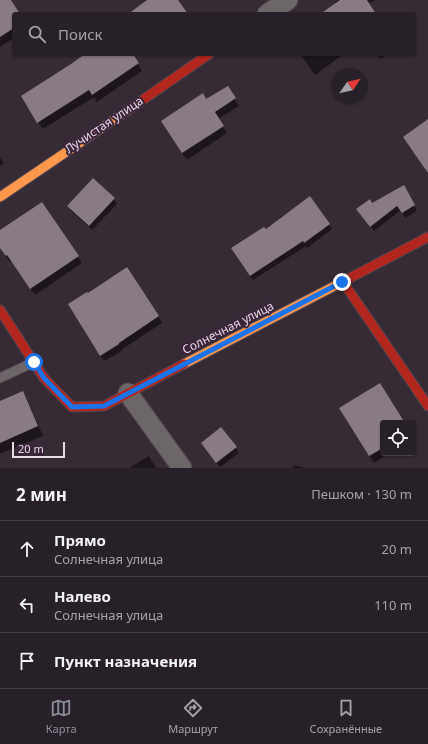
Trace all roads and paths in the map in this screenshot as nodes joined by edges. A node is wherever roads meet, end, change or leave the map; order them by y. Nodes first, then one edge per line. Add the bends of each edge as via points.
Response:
1 (288, 0) edge
2 (270, 12) edge
3 (205, 56) edge
4 (0, 197) edge
5 (428, 237) edge
6 (342, 282) junction
7 (0, 310) edge
8 (34, 362) junction
9 (0, 378) edge
10 (128, 393) junction
11 (428, 406) edge
12 (182, 468) edge

1 - 2 street
3 - 4 street, Лучистая улица
5 - 6 street, Солнечная улица
6 - 10 street, Солнечная улица
6 - 11 street
7 - 8 street, Солнечная улица
8 - 9 lane
8 - 10 street, Солнечная улица via 44,378 72,407 104,406
10 - 12 street

